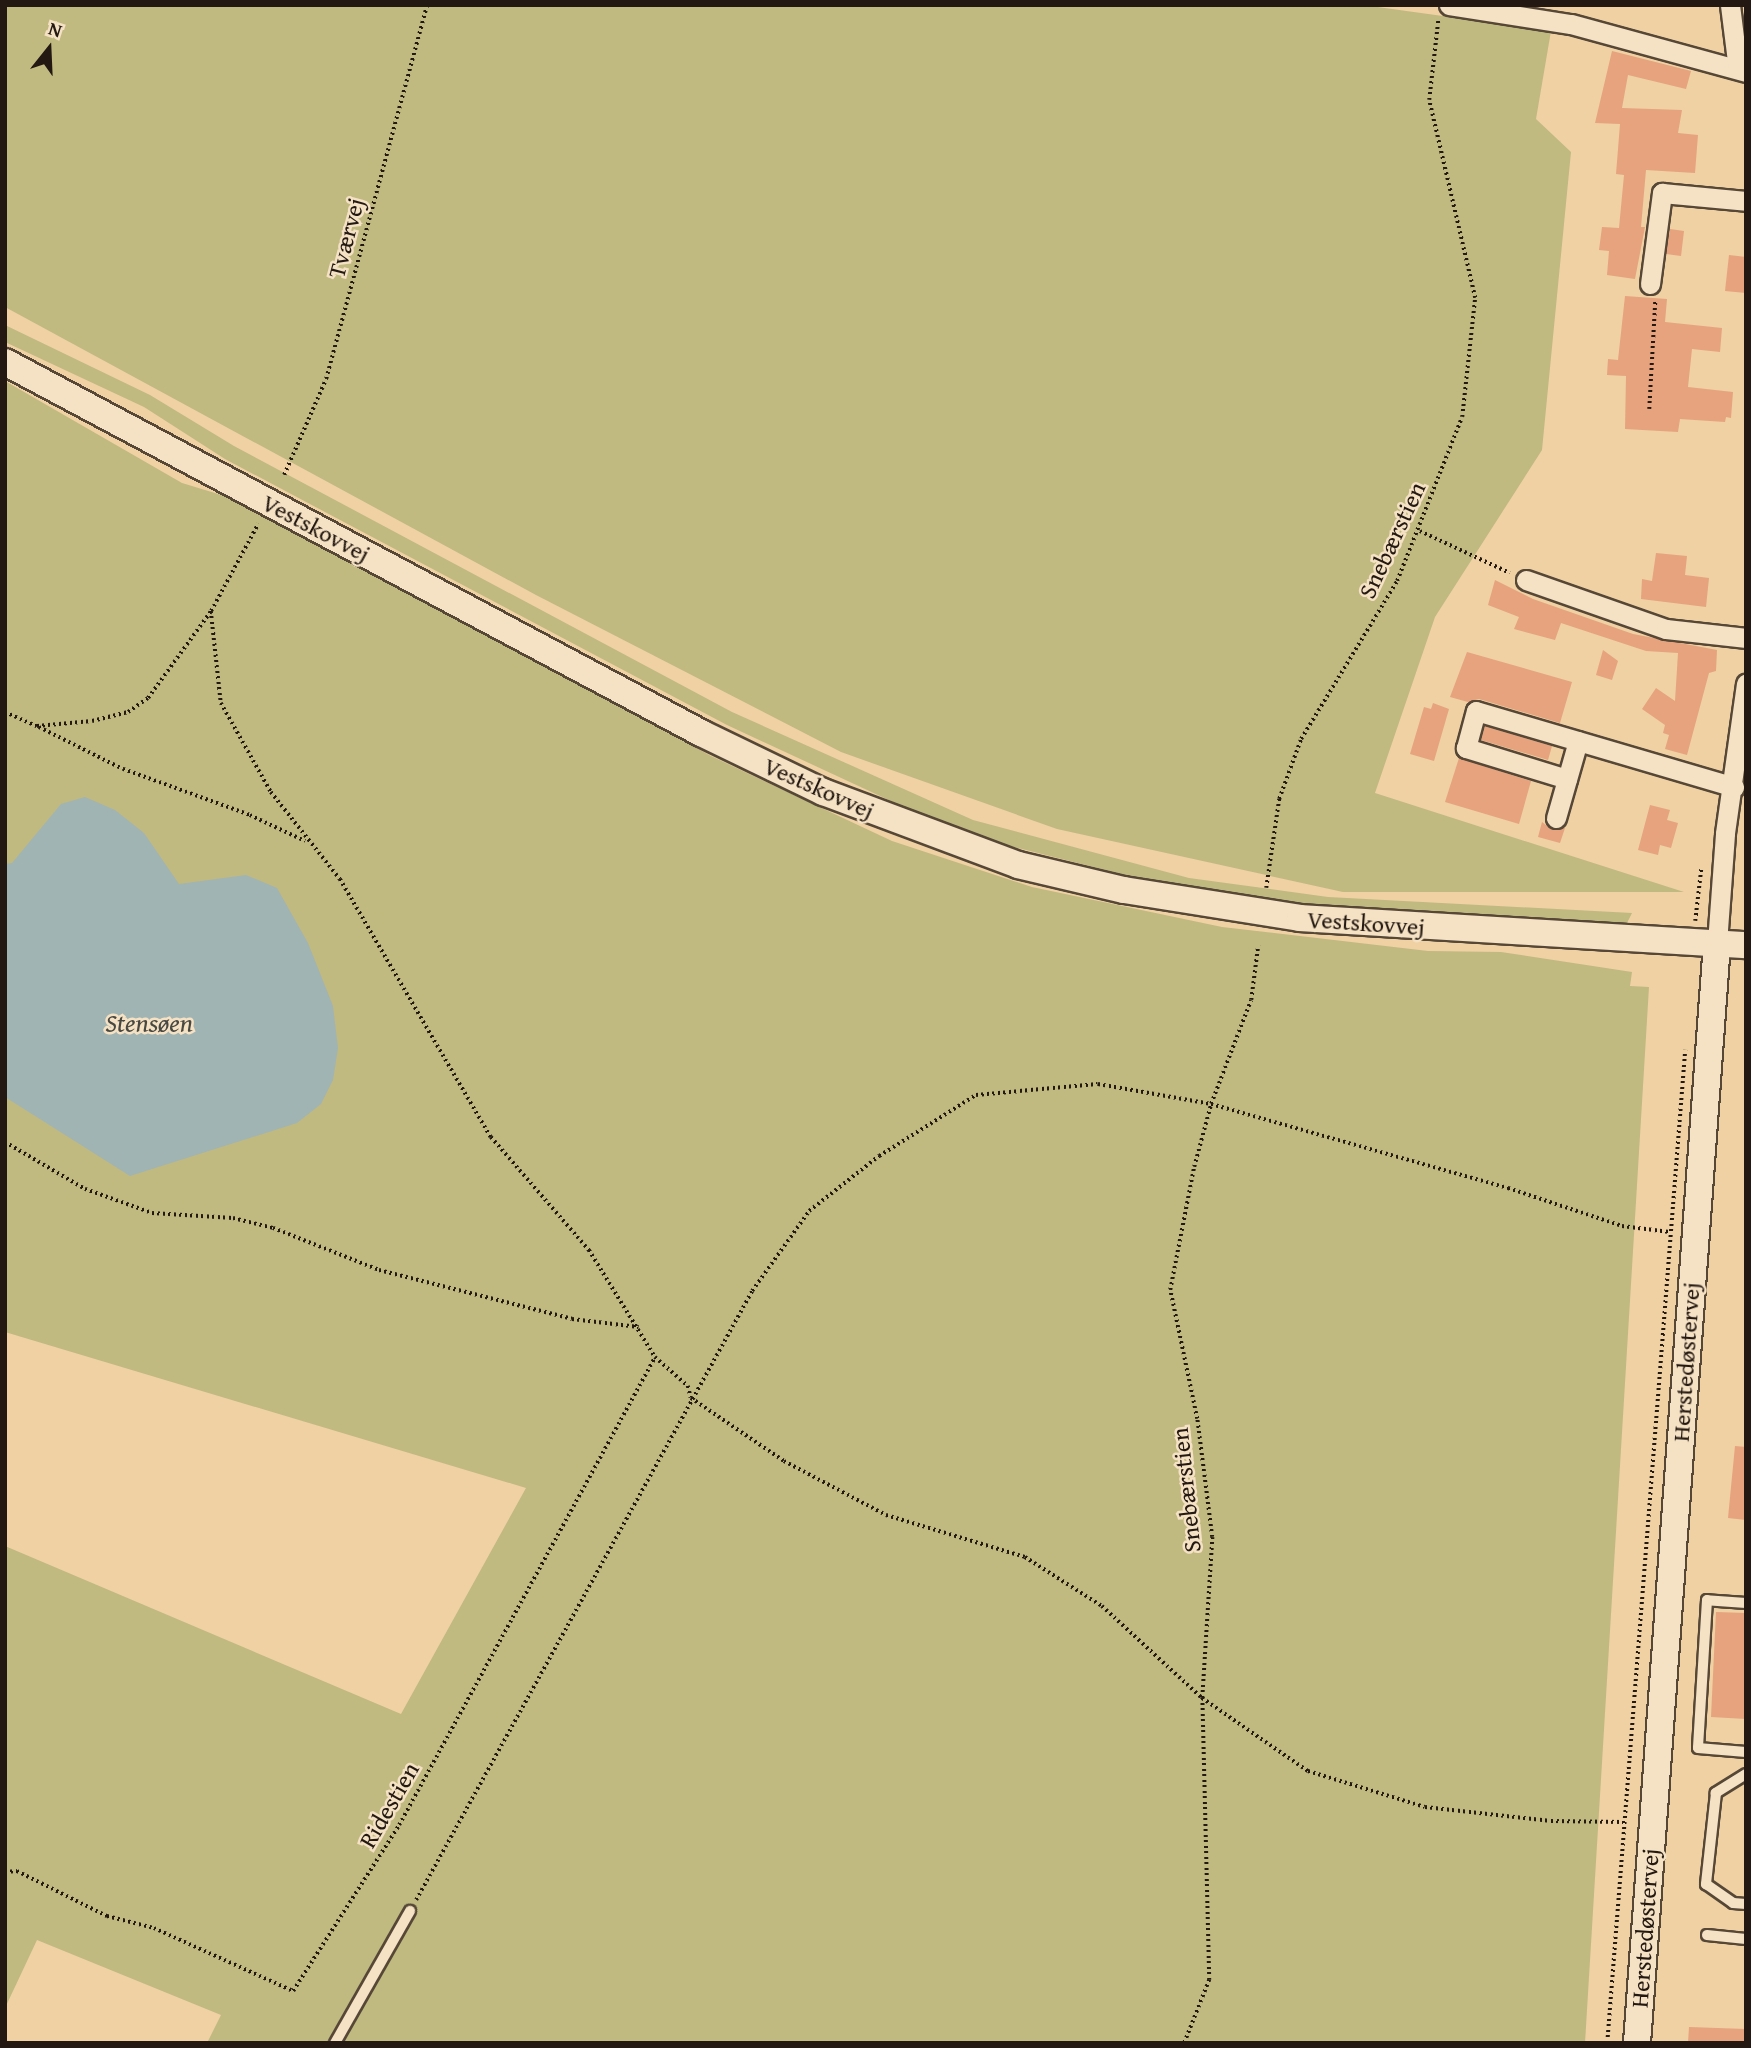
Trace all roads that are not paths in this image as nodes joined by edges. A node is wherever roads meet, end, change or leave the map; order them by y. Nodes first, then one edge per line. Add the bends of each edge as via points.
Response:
1 (1730, 5) edge
2 (1443, 12) edge
3 (1742, 70) edge
4 (1746, 201) edge
5 (1650, 284) road end
6 (5, 362) edge
7 (1526, 580) road end
8 (1746, 638) edge
9 (1746, 683) edge
10 (1578, 741) junction
11 (1567, 779) junction
12 (1734, 787) junction
13 (1556, 818) dead end
14 (1717, 943) junction
15 (1746, 944) edge
16 (1746, 1603) edge
17 (1746, 1752) edge
18 (1746, 1774) edge
19 (1746, 1904) edge
20 (410, 1911) road end
21 (1707, 1935) dead end
22 (1746, 1939) edge
23 (335, 2043) edge
24 (1636, 2043) edge

1 - 3 street
2 - 3 street via 1571,24
4 - 5 street via 1662,193
6 - 14 street, Vestskovvej via 701,733 823,792 1018,865 1124,890 1300,918
7 - 8 street via 1667,629
9 - 12 street, Herstedøstervej
10 - 11 street
10 - 11 street via 1476,711 1466,748
10 - 12 street
11 - 13 street
12 - 14 street, Herstedøstervej via 1725,833
14 - 15 street, Vestskovvej
14 - 24 street, Herstedøstervej
16 - 17 lane via 1707,1600 1698,1748
18 - 19 lane via 1716,1793 1706,1884 1734,1903
20 - 23 lane
21 - 22 lane

